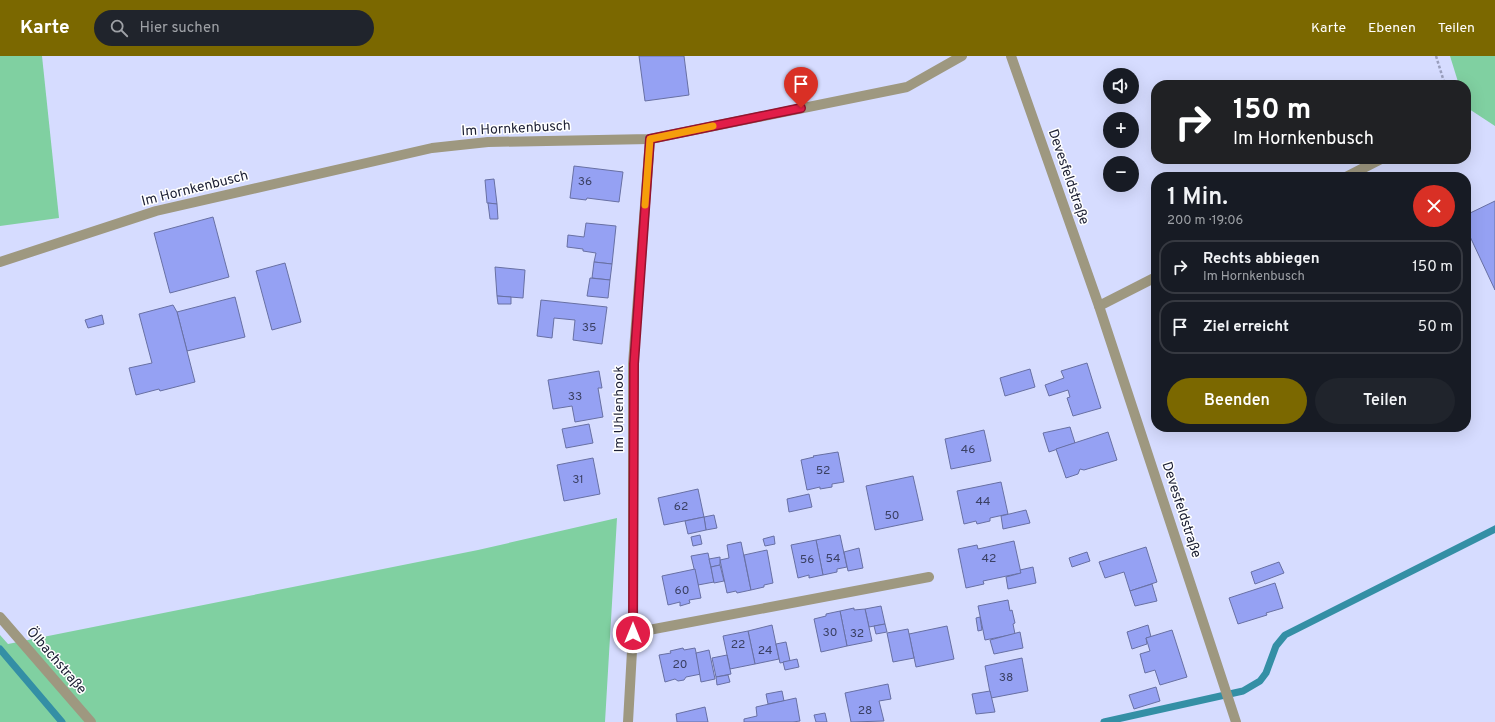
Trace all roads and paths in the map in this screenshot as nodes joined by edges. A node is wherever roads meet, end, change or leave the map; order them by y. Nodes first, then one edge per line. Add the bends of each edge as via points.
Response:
1 (962, 56) edge
2 (1011, 56) edge
3 (1436, 56) edge
4 (1443, 80) edge
5 (650, 139) junction
6 (1371, 164) edge
7 (1356, 172) edge
8 (0, 262) edge
9 (1151, 280) edge
10 (1099, 306) junction
11 (929, 578) dead end
12 (0, 617) edge
13 (633, 633) junction
14 (91, 722) edge
15 (628, 722) edge
16 (1235, 722) edge

1 - 5 street, Im Hornkenbusch via 907,87
2 - 10 street, Devesfeldstraße
3 - 4 path
5 - 8 street, Im Hornkenbusch via 488,142 432,148 156,211
5 - 13 street, Im Uhlenhook via 634,364
6 - 7 street
9 - 10 street
10 - 16 street, Devesfeldstraße
11 - 13 street
12 - 14 street, Ölbachstraße
13 - 15 street, Im Uhlenhook

